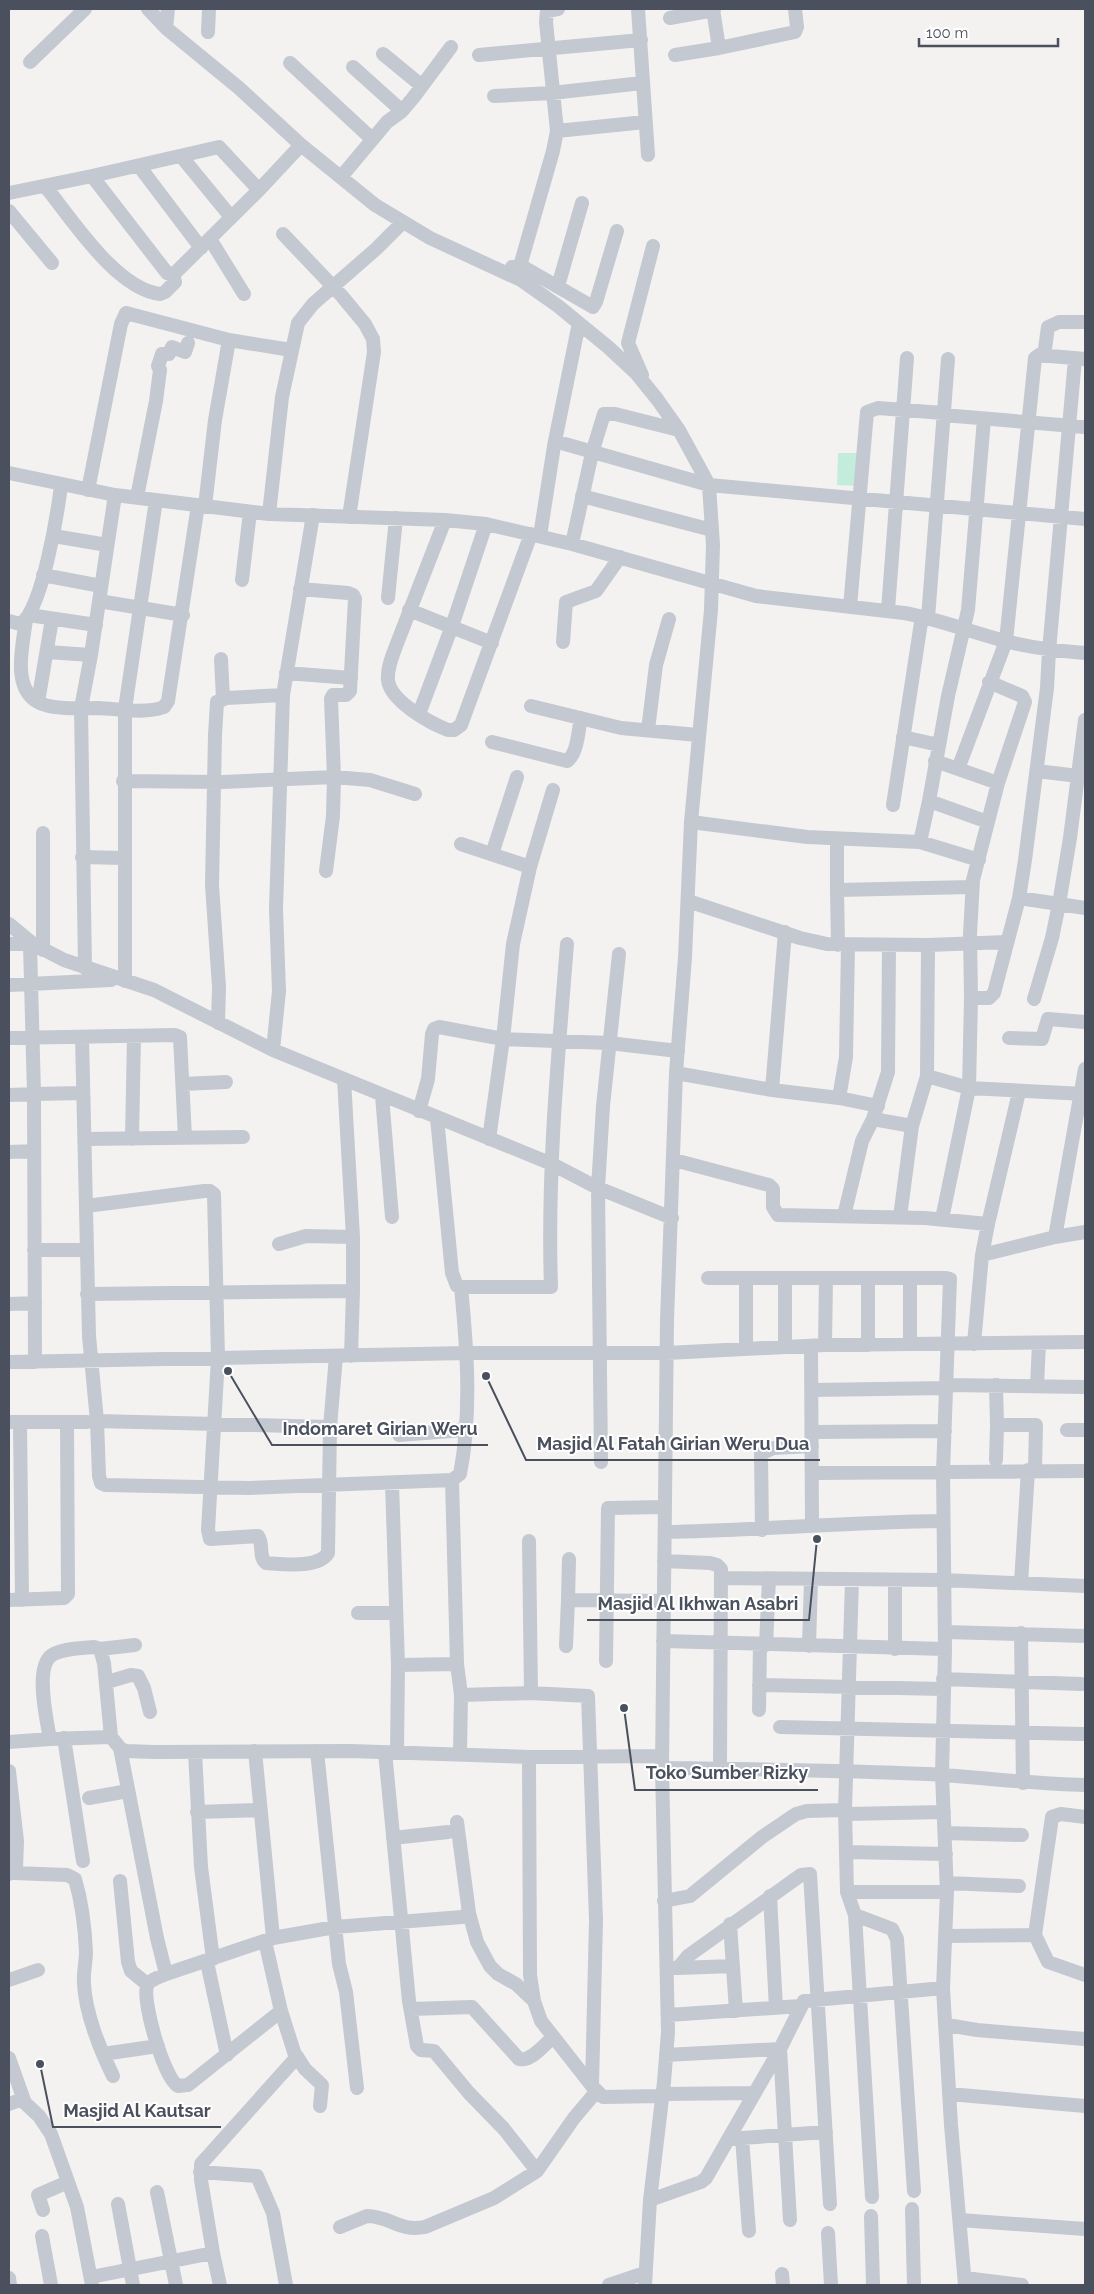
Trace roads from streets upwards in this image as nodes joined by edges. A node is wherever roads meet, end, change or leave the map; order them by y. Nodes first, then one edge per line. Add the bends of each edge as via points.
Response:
1 (85, 9) edge
2 (148, 9) edge
3 (168, 9) edge
4 (209, 9) edge
5 (558, 9) edge
6 (638, 9) edge
7 (795, 9) edge
8 (714, 10) edge
9 (670, 18) dead end
10 (166, 28) junction
11 (208, 32) dead end
12 (641, 40) junction
13 (451, 47) dead end
14 (719, 48) junction
15 (550, 50) junction
16 (382, 54) dead end
17 (479, 55) dead end
18 (675, 55) dead end
19 (30, 62) dead end
20 (290, 64) dead end
21 (353, 67) dead end
22 (642, 83) junction
23 (422, 86) junction
24 (552, 93) junction
25 (494, 96) dead end
26 (402, 111) junction
27 (645, 122) junction
28 (556, 131) junction
29 (372, 139) junction
30 (301, 145) junction
31 (648, 155) dead end
32 (181, 156) junction
33 (139, 166) junction
34 (92, 176) junction
35 (341, 177) junction
36 (45, 186) junction
37 (260, 190) junction
38 (9, 193) edge
39 (582, 202) dead end
40 (9, 210) edge
41 (231, 217) junction
42 (403, 222) junction
43 (617, 231) dead end
44 (283, 234) dead end
45 (206, 243) junction
46 (653, 246) dead end
47 (52, 263) dead end
48 (488, 264) junction
49 (520, 266) junction
50 (173, 275) junction
51 (558, 286) junction
52 (333, 287) junction
53 (244, 294) dead end
54 (1085, 322) edge
55 (579, 323) junction
56 (229, 340) junction
57 (188, 343) dead end
58 (291, 350) junction
59 (1044, 356) junction
60 (907, 358) dead end
61 (948, 359) dead end
62 (1080, 359) edge
63 (647, 385) junction
64 (903, 410) junction
65 (943, 414) junction
66 (984, 419) junction
67 (1029, 422) junction
68 (1068, 425) junction
69 (1085, 427) edge
70 (679, 430) junction
71 (565, 444) dead end
72 (592, 453) junction
73 (9, 473) edge
74 (61, 485) junction
75 (709, 485) junction
76 (88, 490) junction
77 (115, 495) junction
78 (582, 496) junction
79 (137, 497) junction
80 (859, 498) junction
81 (156, 500) junction
82 (897, 502) junction
83 (202, 505) junction
84 (937, 506) junction
85 (976, 509) junction
86 (250, 512) junction
87 (269, 514) junction
88 (1019, 514) junction
89 (313, 515) junction
90 (349, 517) junction
91 (1060, 517) junction
92 (396, 518) junction
93 (1085, 519) edge
94 (445, 520) junction
95 (486, 524) junction
96 (712, 530) junction
97 (536, 535) junction
98 (54, 536) junction
99 (572, 544) junction
100 (106, 545) junction
101 (620, 557) junction
102 (43, 576) junction
103 (242, 580) dead end
104 (712, 585) junction
105 (101, 586) junction
106 (300, 589) junction
107 (388, 598) dead end
108 (99, 601) junction
109 (850, 606) junction
110 (141, 608) junction
111 (410, 610) junction
112 (888, 610) junction
113 (183, 615) junction
114 (925, 617) junction
115 (27, 618) junction
116 (52, 619) junction
117 (669, 619) dead end
118 (9, 621) edge
119 (96, 624) junction
120 (452, 626) junction
121 (964, 630) junction
122 (563, 642) dead end
123 (1006, 642) junction
124 (492, 643) junction
125 (1048, 651) junction
126 (47, 652) junction
127 (1085, 653) edge
128 (91, 655) junction
129 (221, 659) dead end
130 (286, 673) junction
131 (351, 678) junction
132 (989, 682) junction
133 (283, 695) junction
134 (223, 699) junction
135 (38, 702) junction
136 (531, 706) dead end
137 (81, 708) junction
138 (125, 709) junction
139 (419, 714) junction
140 (581, 718) junction
141 (1085, 720) edge
142 (648, 730) junction
143 (698, 735) junction
144 (904, 737) junction
145 (492, 742) dead end
146 (939, 745) junction
147 (935, 761) junction
148 (958, 769) junction
149 (1037, 771) junction
150 (1078, 776) junction
151 (334, 777) junction
152 (517, 777) dead end
153 (279, 780) junction
154 (123, 781) junction
155 (214, 782) junction
156 (998, 784) junction
157 (553, 790) dead end
158 (415, 794) dead end
159 (929, 802) junction
160 (893, 805) dead end
161 (691, 822) junction
162 (988, 822) junction
163 (43, 833) dead end
164 (837, 839) junction
165 (920, 842) junction
166 (461, 844) dead end
167 (492, 854) junction
168 (82, 857) junction
169 (123, 858) junction
170 (979, 860) junction
171 (530, 867) junction
172 (326, 871) dead end
173 (971, 887) junction
174 (837, 890) junction
175 (1019, 898) junction
176 (688, 900) junction
177 (1059, 904) junction
178 (1085, 908) edge
179 (9, 924) edge
180 (785, 932) junction
181 (1007, 942) junction
182 (9, 944) edge
183 (567, 944) dead end
184 (970, 944) junction
185 (843, 945) junction
186 (889, 945) junction
187 (928, 945) junction
188 (35, 946) junction
189 (619, 954) dead end
190 (85, 968) junction
191 (121, 981) junction
192 (30, 984) junction
193 (9, 985) edge
194 (971, 998) junction
195 (1034, 999) dead end
196 (1085, 1022) edge
197 (218, 1023) junction
198 (134, 1036) junction
199 (82, 1037) junction
200 (9, 1038) edge
201 (32, 1038) junction
202 (1009, 1038) dead end
203 (503, 1039) junction
204 (559, 1041) junction
205 (609, 1043) junction
206 (273, 1050) junction
207 (678, 1051) junction
208 (1085, 1069) edge
209 (676, 1073) junction
210 (927, 1076) junction
211 (344, 1079) junction
212 (226, 1082) dead end
213 (183, 1084) junction
214 (969, 1088) junction
215 (772, 1090) junction
216 (1019, 1092) junction
217 (83, 1093) junction
218 (34, 1094) junction
219 (1083, 1094) edge
220 (9, 1095) edge
221 (382, 1096) junction
222 (839, 1098) junction
223 (418, 1111) junction
224 (875, 1112) junction
225 (437, 1118) junction
226 (912, 1126) junction
227 (243, 1137) dead end
228 (186, 1138) junction
229 (85, 1139) junction
230 (132, 1139) junction
231 (489, 1139) junction
232 (34, 1151) junction
233 (9, 1152) edge
234 (674, 1160) junction
235 (552, 1164) junction
236 (598, 1188) junction
237 (86, 1206) junction
238 (844, 1216) junction
239 (900, 1217) junction
240 (392, 1218) dead end
241 (672, 1218) junction
242 (942, 1219) junction
243 (988, 1224) junction
244 (1085, 1232) edge
245 (353, 1237) junction
246 (1055, 1237) junction
247 (278, 1244) dead end
248 (34, 1250) junction
249 (87, 1250) junction
250 (982, 1255) junction
251 (708, 1278) dead end
252 (746, 1278) junction
253 (826, 1278) junction
254 (868, 1278) junction
255 (785, 1279) junction
256 (910, 1279) junction
257 (461, 1287) junction
258 (353, 1291) junction
259 (87, 1294) junction
260 (216, 1294) junction
261 (35, 1303) junction
262 (9, 1304) edge
263 (1085, 1342) edge
264 (1039, 1343) junction
265 (910, 1344) junction
266 (948, 1344) junction
267 (974, 1344) junction
268 (868, 1345) junction
269 (785, 1346) junction
270 (818, 1346) junction
271 (746, 1348) junction
272 (598, 1352) junction
273 (467, 1353) junction
274 (667, 1353) junction
275 (336, 1356) junction
276 (351, 1356) junction
277 (218, 1358) junction
278 (92, 1361) junction
279 (9, 1362) edge
280 (35, 1362) junction
281 (996, 1386) junction
282 (1037, 1386) junction
283 (947, 1387) junction
284 (1085, 1387) edge
285 (812, 1390) junction
286 (15, 1422) edge
287 (67, 1422) junction
288 (92, 1422) junction
289 (214, 1424) junction
290 (997, 1425) junction
291 (330, 1427) junction
292 (464, 1430) junction
293 (1067, 1430) dead end
294 (1085, 1430) edge
295 (945, 1431) junction
296 (812, 1432) junction
297 (399, 1436) dead end
298 (812, 1446) junction
299 (996, 1460) dead end
300 (601, 1462) dead end
301 (1031, 1470) junction
302 (1085, 1471) edge
303 (943, 1472) junction
304 (813, 1473) junction
305 (452, 1480) junction
306 (392, 1483) junction
307 (329, 1486) junction
308 (212, 1488) junction
309 (665, 1506) junction
310 (943, 1521) junction
311 (812, 1526) junction
312 (762, 1530) junction
313 (665, 1532) junction
314 (528, 1541) dead end
315 (569, 1559) dead end
316 (664, 1561) junction
317 (722, 1578) junction
318 (769, 1579) junction
319 (811, 1580) junction
320 (852, 1580) junction
321 (943, 1580) junction
322 (895, 1581) junction
323 (1021, 1583) junction
324 (1085, 1586) edge
325 (15, 1600) edge
326 (568, 1600) junction
327 (607, 1601) junction
328 (663, 1601) junction
329 (358, 1613) dead end
330 (396, 1613) junction
331 (944, 1632) junction
332 (1021, 1633) junction
333 (1085, 1636) edge
334 (663, 1641) junction
335 (720, 1643) junction
336 (134, 1645) dead end
337 (764, 1645) junction
338 (566, 1646) dead end
339 (809, 1646) junction
340 (850, 1648) junction
341 (100, 1649) junction
342 (895, 1649) junction
343 (944, 1649) junction
344 (606, 1660) dead end
345 (457, 1664) junction
346 (398, 1665) junction
347 (106, 1682) junction
348 (1022, 1682) junction
349 (943, 1684) junction
350 (1081, 1684) dead end
351 (759, 1685) junction
352 (848, 1687) junction
353 (531, 1693) junction
354 (461, 1695) junction
355 (759, 1710) dead end
356 (150, 1712) dead end
357 (780, 1727) dead end
358 (847, 1728) junction
359 (942, 1730) junction
360 (1022, 1732) junction
361 (1083, 1734) dead end
362 (57, 1738) junction
363 (9, 1742) edge
364 (115, 1743) junction
365 (255, 1751) junction
366 (317, 1751) junction
367 (195, 1752) junction
368 (391, 1752) junction
369 (460, 1754) junction
370 (529, 1757) junction
371 (591, 1757) junction
372 (662, 1762) junction
373 (720, 1768) junction
374 (9, 1771) edge
375 (846, 1771) junction
376 (942, 1775) junction
377 (1023, 1783) junction
378 (1085, 1785) edge
379 (128, 1791) junction
380 (88, 1798) dead end
381 (260, 1810) junction
382 (197, 1812) junction
383 (846, 1812) junction
384 (944, 1812) junction
385 (1085, 1817) edge
386 (945, 1833) junction
387 (1022, 1835) dead end
388 (393, 1838) junction
389 (847, 1852) junction
390 (946, 1854) junction
391 (83, 1861) dead end
392 (11, 1873) edge
393 (120, 1881) dead end
394 (1019, 1886) dead end
395 (947, 1888) junction
396 (846, 1892) junction
397 (770, 1896) junction
398 (664, 1901) junction
399 (469, 1913) junction
400 (855, 1915) junction
401 (401, 1923) junction
402 (730, 1924) junction
403 (335, 1927) junction
404 (1035, 1935) junction
405 (945, 1936) junction
406 (269, 1940) junction
407 (210, 1960) junction
408 (733, 1966) junction
409 (673, 1968) junction
410 (38, 1970) dead end
411 (166, 1974) junction
412 (1085, 1975) edge
413 (9, 1980) edge
414 (147, 1984) junction
415 (944, 1988) junction
416 (901, 1992) junction
417 (861, 1995) junction
418 (819, 1999) junction
419 (534, 2001) junction
420 (801, 2006) junction
421 (776, 2008) junction
422 (411, 2009) junction
423 (281, 2010) junction
424 (736, 2011) junction
425 (668, 2015) junction
426 (947, 2025) junction
427 (553, 2037) junction
428 (1085, 2039) edge
429 (158, 2046) junction
430 (780, 2049) junction
431 (104, 2054) junction
432 (227, 2055) junction
433 (296, 2055) junction
434 (666, 2055) junction
435 (9, 2058) edge
436 (113, 2076) dead end
437 (358, 2088) dead end
438 (594, 2089) junction
439 (754, 2092) junction
440 (949, 2094) junction
441 (662, 2095) junction
442 (23, 2099) junction
443 (9, 2104) edge
444 (320, 2106) dead end
445 (1085, 2106) edge
446 (826, 2132) junction
447 (785, 2135) junction
448 (728, 2138) junction
449 (742, 2138) junction
450 (537, 2171) junction
451 (200, 2172) junction
452 (68, 2182) junction
453 (914, 2191) dead end
454 (157, 2192) dead end
455 (872, 2198) dead end
456 (650, 2200) junction
457 (118, 2204) dead end
458 (830, 2204) dead end
459 (912, 2209) dead end
460 (43, 2210) dead end
461 (871, 2216) dead end
462 (790, 2220) dead end
463 (960, 2220) junction
464 (340, 2227) dead end
465 (1085, 2229) edge
466 (749, 2231) dead end
467 (828, 2233) dead end
468 (42, 2236) dead end
469 (213, 2253) junction
470 (170, 2262) junction
471 (129, 2270) junction
472 (9, 2278) edge
473 (645, 2279) edge
474 (91, 2281) edge
475 (965, 2282) edge
476 (10, 2285) edge
477 (51, 2285) edge
478 (133, 2285) edge
479 (176, 2285) edge
480 (220, 2285) edge
481 (286, 2285) edge
482 (609, 2285) edge
483 (831, 2285) edge
484 (872, 2285) edge
485 (914, 2285) edge
486 (1022, 2285) edge

1 - 19 street
2 - 10 street
3 - 10 street
4 - 11 street
5 - 15 street via 548,10 546,14
6 - 12 street
7 - 14 street via 795,32
8 - 9 street
8 - 14 street
10 - 30 street
12 - 15 street
12 - 22 street
13 - 23 street
14 - 18 street
15 - 17 street
15 - 24 street
16 - 23 street
20 - 29 street
21 - 26 street
22 - 24 street
22 - 27 street
23 - 26 street
24 - 25 street
24 - 28 street
26 - 29 street
27 - 28 street
27 - 31 street
28 - 49 street
29 - 35 street
30 - 35 street
30 - 37 street
32 - 33 street
32 - 37 street via 219,147
32 - 41 street
33 - 34 street
33 - 45 street
34 - 36 street
34 - 50 street via 167,273
35 - 42 street via 375,205
36 - 38 street
36 - 50 street via 111,266 129,282 160,294 173,286
37 - 41 street
39 - 51 street
40 - 47 street
41 - 45 street
42 - 48 street
42 - 52 street
43 - 51 street via 593,307
44 - 52 street
45 - 50 street
45 - 53 street
46 - 63 street via 628,343
48 - 49 street
48 - 55 street via 535,289
49 - 51 street
52 - 58 street via 301,317
52 - 90 street via 365,324 374,346
54 - 59 street via 1059,322 1048,327
55 - 63 street
55 - 97 street
56 - 58 street
56 - 76 street via 129,313 124,315
56 - 83 street
57 - 79 street via 185,352 172,347 169,354 162,354 158,366 156,401
58 - 87 street via 278,424
59 - 62 street
59 - 67 street via 1035,358
60 - 64 street
61 - 65 street
62 - 68 street
63 - 70 street
64 - 65 street
64 - 80 street via 872,409 867,412
64 - 82 street
65 - 66 street
65 - 84 street
66 - 67 street
66 - 85 street
67 - 68 street
67 - 88 street
68 - 69 street
68 - 91 street
70 - 72 street via 606,413
70 - 75 street
71 - 72 street
72 - 75 street
72 - 78 street
73 - 74 street
74 - 76 street
74 - 98 street
75 - 80 street
75 - 96 street
76 - 77 street
77 - 79 street
77 - 100 street
78 - 96 street
78 - 99 street
79 - 81 street
80 - 82 street
80 - 109 street
81 - 83 street
81 - 110 street
82 - 84 street
82 - 112 street
83 - 86 street
83 - 113 street
84 - 85 street
84 - 114 street
85 - 88 street
85 - 121 street via 970,598
86 - 87 street
86 - 103 street
87 - 89 street
88 - 91 street
88 - 123 street
89 - 90 street
89 - 106 street
90 - 92 street
91 - 93 street
91 - 125 street
92 - 94 street
92 - 107 street
94 - 95 street
94 - 111 street
95 - 97 street
95 - 120 street
96 - 104 street
97 - 99 street
97 - 124 street
98 - 100 street
98 - 102 street
99 - 101 street
100 - 105 street
101 - 104 street
101 - 122 street via 596,591 566,602
102 - 105 street
102 - 115 street
104 - 109 street via 756,596
104 - 143 street
105 - 108 street
106 - 130 street
106 - 131 street via 353,595 356,605
108 - 110 street
108 - 119 street
109 - 112 street
110 - 113 street
110 - 138 street
111 - 120 street
111 - 139 street via 389,665 388,680 405,706
112 - 114 street
113 - 138 street via 168,701 158,709
114 - 121 street
114 - 144 street
115 - 116 street
115 - 118 street via 20,624
115 - 135 street via 22,676 28,691
116 - 119 street
116 - 126 street
117 - 142 street via 656,665
119 - 128 street
120 - 124 street
120 - 139 street
121 - 123 street
121 - 146 street
123 - 125 street
123 - 132 street
124 - 139 street via 459,728 448,730
125 - 127 street
125 - 149 street
126 - 128 street
126 - 135 street
128 - 137 street
129 - 134 street
130 - 131 street
130 - 133 street
131 - 151 street via 348,694 333,695 331,699
132 - 148 street
132 - 156 street via 1025,698
133 - 134 street
133 - 153 street
134 - 155 street via 218,702 216,710
135 - 137 street
136 - 140 street
137 - 138 street
137 - 168 street
138 - 154 street
140 - 142 street via 621,728
140 - 145 street via 575,749 567,761
141 - 150 street
142 - 143 street
143 - 161 street
144 - 146 street
144 - 160 street
146 - 147 street
147 - 148 street
147 - 159 street
148 - 156 street
149 - 150 street
149 - 175 street
150 - 177 street
151 - 153 street
151 - 158 street via 370,780
151 - 172 street
152 - 167 street
153 - 155 street
153 - 206 street via 276,909 279,991
154 - 155 street
154 - 169 street
155 - 197 street via 212,885 219,987
156 - 162 street
157 - 171 street
159 - 162 street
159 - 165 street
161 - 164 street
161 - 176 street
162 - 170 street
163 - 188 street
164 - 165 street
164 - 174 street
165 - 170 street
166 - 167 street
167 - 171 street
168 - 169 street
168 - 190 street
169 - 191 street
170 - 173 street
171 - 203 street via 513,944
173 - 174 street
173 - 184 street
174 - 185 street
175 - 177 street
175 - 181 street
176 - 180 street
176 - 207 street
177 - 178 street
177 - 195 street
179 - 188 street
180 - 185 street via 812,941
180 - 215 street
181 - 184 street
181 - 194 street via 992,996
182 - 188 street
183 - 204 street
184 - 187 street
184 - 194 street
185 - 186 street
185 - 222 street via 846,1057
186 - 187 street
186 - 224 street via 889,1058 886,1081
187 - 210 street
188 - 190 street
188 - 192 street
189 - 205 street
190 - 191 street
191 - 192 street
191 - 197 street via 173,999
192 - 193 street
192 - 201 street
194 - 214 street
196 - 202 street via 1048,1019 1042,1039
197 - 206 street
198 - 199 street
198 - 213 street via 180,1037
198 - 230 street
199 - 201 street
199 - 217 street
200 - 201 street
201 - 218 street
203 - 204 street
203 - 223 street via 443,1027 434,1029 428,1079
203 - 231 street
204 - 205 street
204 - 235 street
205 - 207 street
205 - 236 street
206 - 211 street
207 - 209 street
208 - 219 street
209 - 215 street
209 - 234 street
210 - 214 street
210 - 226 street
211 - 221 street
211 - 245 street
212 - 213 street
213 - 228 street
214 - 216 street
214 - 242 street
215 - 222 street
216 - 219 street
216 - 243 street
217 - 218 street
217 - 229 street
218 - 220 street
218 - 232 street
219 - 246 street
221 - 223 street
221 - 240 street
222 - 224 street
223 - 225 street
224 - 226 street
224 - 238 street via 862,1141
225 - 231 street
225 - 257 street via 452,1273 457,1286
226 - 239 street
227 - 228 street
228 - 230 street
229 - 230 street
229 - 237 street
231 - 235 street
232 - 233 street
232 - 248 street
234 - 238 street via 769,1185 773,1189 773,1207 778,1215
234 - 241 street
235 - 236 street
235 - 257 street via 551,1287
236 - 241 street
236 - 272 street
237 - 249 street
237 - 260 street via 210,1191 215,1199
238 - 239 street
239 - 242 street
241 - 274 street
242 - 243 street
243 - 250 street
244 - 246 street
245 - 247 street via 306,1236
245 - 258 street
246 - 250 street
248 - 249 street
248 - 261 street
249 - 259 street
250 - 267 street
251 - 252 street
252 - 255 street
252 - 271 street
253 - 254 street
253 - 255 street
253 - 270 street
254 - 256 street
254 - 268 street
255 - 269 street
256 - 265 street
256 - 266 street via 950,1279
257 - 273 street
258 - 260 street
258 - 276 street
259 - 260 street
259 - 278 street
260 - 277 street
261 - 262 street
261 - 280 street
263 - 264 street
264 - 267 street
264 - 282 street
265 - 266 street
265 - 268 street
266 - 267 street
266 - 283 street
268 - 270 street
269 - 270 street
269 - 271 street
270 - 285 street
271 - 274 street
272 - 273 street
272 - 274 street
272 - 300 street
273 - 276 street
273 - 292 street
274 - 309 street
275 - 276 street
275 - 277 street
275 - 291 street
277 - 278 street
277 - 289 street
278 - 280 street
278 - 288 street
279 - 280 street
281 - 282 street
281 - 283 street
281 - 290 street
282 - 284 street
283 - 285 street
283 - 295 street
285 - 296 street
286 - 287 street
286 - 325 street
287 - 288 street
287 - 325 street via 68,1594 64,1598
288 - 289 street
288 - 308 street via 101,1483
289 - 291 street
289 - 308 street
290 - 299 street
290 - 301 street via 1036,1425
291 - 307 street
292 - 297 street
292 - 305 street via 460,1474
293 - 294 street
295 - 296 street
295 - 303 street
296 - 298 street
298 - 304 street
298 - 312 street via 773,1448 762,1454
301 - 302 street
301 - 303 street
301 - 323 street
303 - 304 street
303 - 310 street
304 - 311 street
305 - 306 street
305 - 345 street
306 - 307 street
306 - 330 street
307 - 308 street
307 - 308 street via 328,1553 316,1562 278,1564 264,1562 258,1536 208,1538
309 - 313 street
309 - 327 street via 608,1508
310 - 311 street
310 - 321 street
311 - 312 street
312 - 313 street
313 - 316 street
314 - 353 street
315 - 326 street
316 - 317 street via 717,1564
316 - 328 street
317 - 318 street
317 - 335 street
318 - 319 street
318 - 337 street
319 - 320 street
319 - 339 street
320 - 322 street
320 - 340 street
321 - 322 street
321 - 323 street
321 - 331 street
322 - 342 street
323 - 324 street
326 - 327 street
326 - 338 street
327 - 328 street
327 - 344 street
328 - 334 street
329 - 330 street
330 - 346 street
331 - 332 street
331 - 343 street
332 - 333 street
332 - 348 street
334 - 335 street
334 - 372 street
335 - 337 street
335 - 373 street
336 - 341 street
337 - 339 street
337 - 351 street
339 - 340 street
340 - 342 street
340 - 352 street
341 - 347 street
341 - 362 street via 74,1649 53,1654 47,1659 43,1680
342 - 343 street
343 - 349 street
345 - 346 street
345 - 354 street
346 - 368 street
347 - 356 street via 138,1676
347 - 364 street
348 - 349 street
348 - 350 street
348 - 360 street
349 - 352 street
349 - 359 street
351 - 352 street
351 - 355 street
352 - 358 street
353 - 354 street
353 - 371 street via 588,1696
354 - 369 street
357 - 358 street
358 - 359 street
358 - 375 street
359 - 360 street
359 - 376 street
360 - 361 street
360 - 377 street
362 - 363 street
362 - 364 street
362 - 391 street
364 - 367 street via 147,1752
364 - 379 street
365 - 366 street
365 - 367 street
365 - 381 street
366 - 368 street
366 - 403 street
367 - 382 street
368 - 369 street
368 - 388 street
369 - 370 street
370 - 371 street
370 - 419 street via 530,1975
371 - 372 street
371 - 438 street via 596,1920
372 - 373 street
372 - 398 street
373 - 375 street
374 - 392 street via 17,1841 16,1863
375 - 376 street
375 - 383 street
376 - 377 street
376 - 384 street
377 - 378 street
379 - 380 street
379 - 411 street
381 - 382 street
381 - 406 street
382 - 407 street
383 - 384 street
383 - 389 street
383 - 398 street via 807,1811 796,1814 690,1896
384 - 386 street
385 - 404 street via 1061,1814 1052,1817
386 - 387 street
386 - 390 street
388 - 399 street via 452,1827
388 - 401 street
389 - 390 street
389 - 396 street
390 - 395 street
392 - 431 street via 67,1875 75,1879 84,1925 87,2005
393 - 414 street via 128,1962 131,1971
394 - 395 street
395 - 396 street
395 - 405 street
396 - 400 street
397 - 402 street
397 - 418 street via 801,1874 810,1874
397 - 421 street
398 - 409 street
399 - 401 street via 458,1918
399 - 419 street via 477,1942 490,1966
400 - 416 street via 894,1931 899,1950
400 - 417 street
401 - 403 street
401 - 422 street
402 - 408 street
402 - 409 street
403 - 406 street
403 - 437 street
404 - 405 street
404 - 412 street via 1048,1962
405 - 415 street
406 - 407 street
406 - 423 street
407 - 411 street
407 - 432 street
408 - 409 street
408 - 424 street
409 - 425 street
410 - 413 street
411 - 414 street
414 - 429 street via 149,2012
415 - 416 street
415 - 426 street
416 - 417 street
416 - 453 street
417 - 418 street
417 - 455 street
418 - 420 street via 807,2000
418 - 446 street
419 - 427 street via 541,2021
420 - 421 street
420 - 430 street
421 - 424 street
422 - 427 street via 472,2007 522,2060
422 - 450 street via 418,2048 434,2051
423 - 432 street
423 - 433 street
424 - 425 street
425 - 434 street
426 - 428 street
426 - 440 street
427 - 438 street
429 - 431 street
429 - 432 street via 169,2078 178,2086 188,2085
430 - 434 street
430 - 439 street
430 - 447 street
431 - 436 street
433 - 444 street via 305,2069 322,2084
433 - 451 street via 296,2061 203,2160
434 - 441 street
435 - 442 street
438 - 441 street via 602,2097
438 - 450 street
439 - 441 street
439 - 448 street
440 - 445 street
440 - 463 street
441 - 456 street
442 - 443 street
442 - 452 street via 49,2130
446 - 447 street
446 - 458 street
447 - 449 street
447 - 462 street
448 - 449 street
448 - 456 street via 703,2180
449 - 466 street
450 - 464 street via 494,2198 425,2227 413,2229 367,2216
451 - 469 street
451 - 481 street via 257,2176 273,2213
452 - 460 street via 38,2195
452 - 474 street via 81,2221
454 - 470 street
456 - 473 street
457 - 471 street
459 - 485 street
461 - 484 street
463 - 465 street
463 - 475 street
467 - 483 street
468 - 477 street
469 - 470 street
469 - 480 street
470 - 471 street
470 - 479 street
471 - 474 street
471 - 478 street
472 - 476 street
473 - 482 street
475 - 486 street

